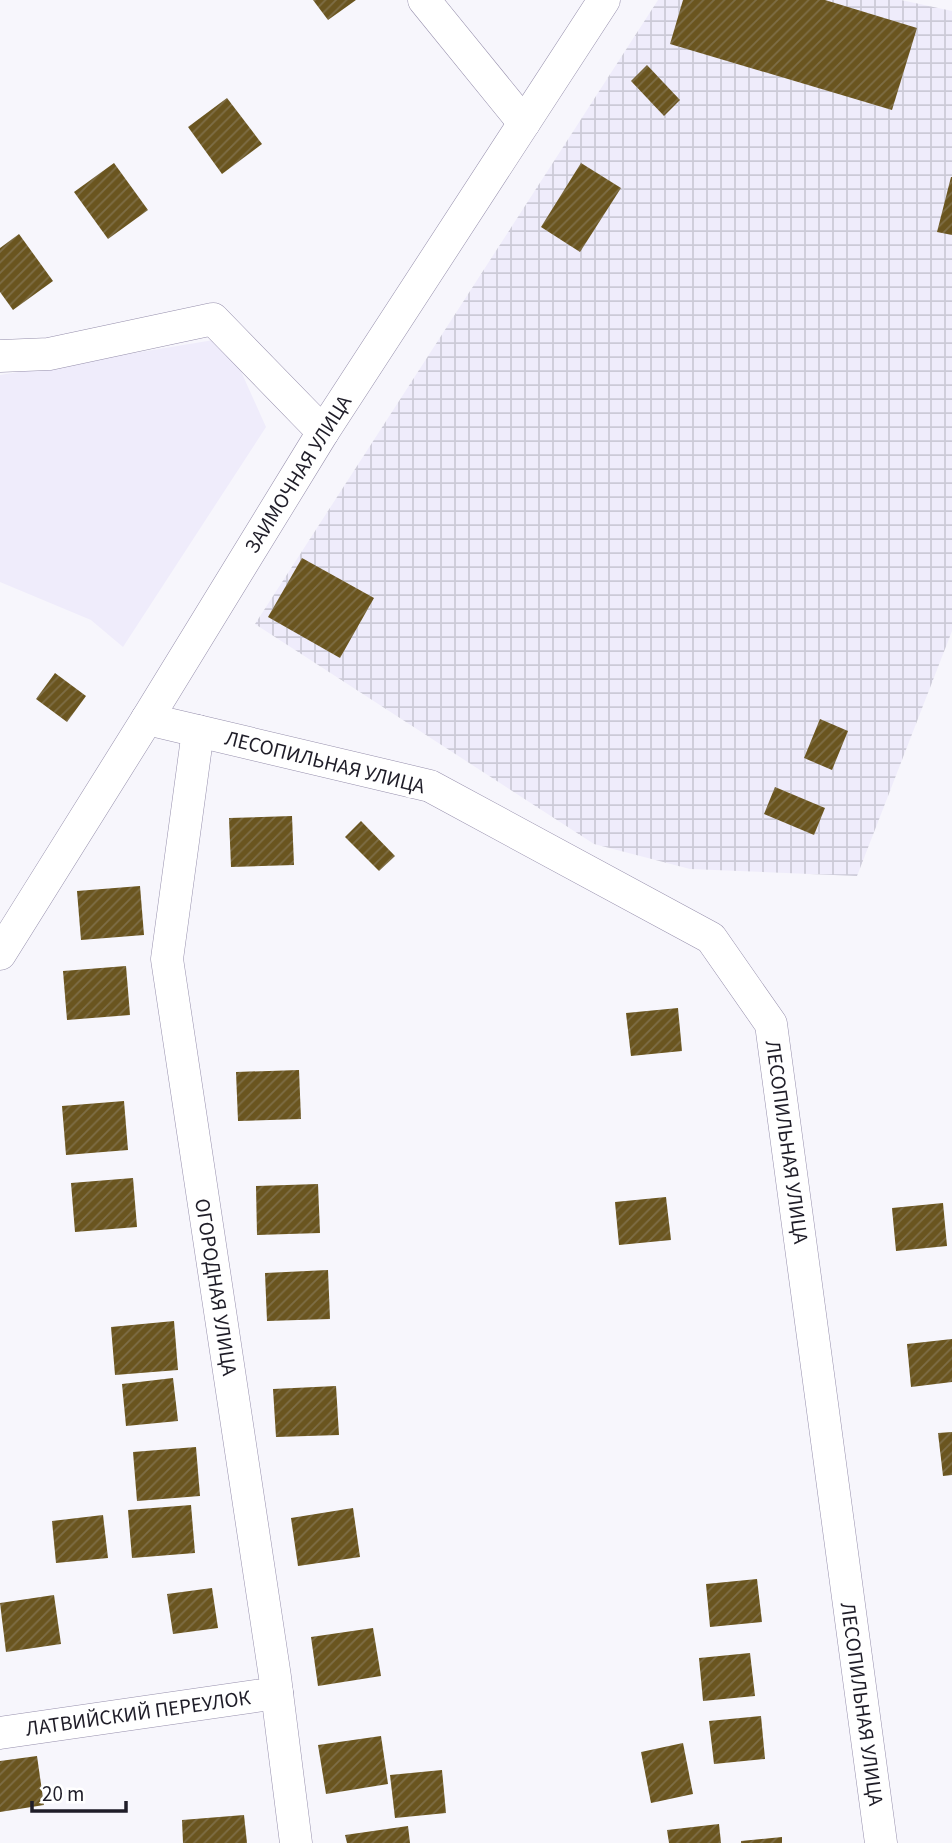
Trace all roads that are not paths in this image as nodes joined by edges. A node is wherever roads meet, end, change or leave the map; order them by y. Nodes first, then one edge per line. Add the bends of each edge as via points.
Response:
1 (424, 0) edge
2 (604, 0) edge
3 (524, 123) junction
4 (0, 356) edge
5 (323, 432) junction
6 (147, 719) junction
7 (198, 731) junction
8 (0, 954) edge
9 (277, 1693) junction
10 (0, 1733) edge
11 (296, 1843) edge
12 (881, 1843) edge

1 - 3 street
2 - 3 street, ЗАИМОЧНАЯ УЛИЦА
3 - 5 street, ЗАИМОЧНАЯ УЛИЦА
4 - 5 street via 49,354 213,319
5 - 6 street, ЗАИМОЧНАЯ УЛИЦА
6 - 7 street, ЛЕСОПИЛЬНАЯ УЛИЦА
6 - 8 street, ЗАИМОЧНАЯ УЛИЦА
7 - 9 street, ОГОРОДНАЯ УЛИЦА via 167,959
7 - 12 street, ЛЕСОПИЛЬНАЯ УЛИЦА via 430,786 712,938 771,1024
9 - 10 street, ЛАТВИЙСКИЙ ПЕРЕУЛОК
9 - 11 street, ОГОРОДНАЯ УЛИЦА

